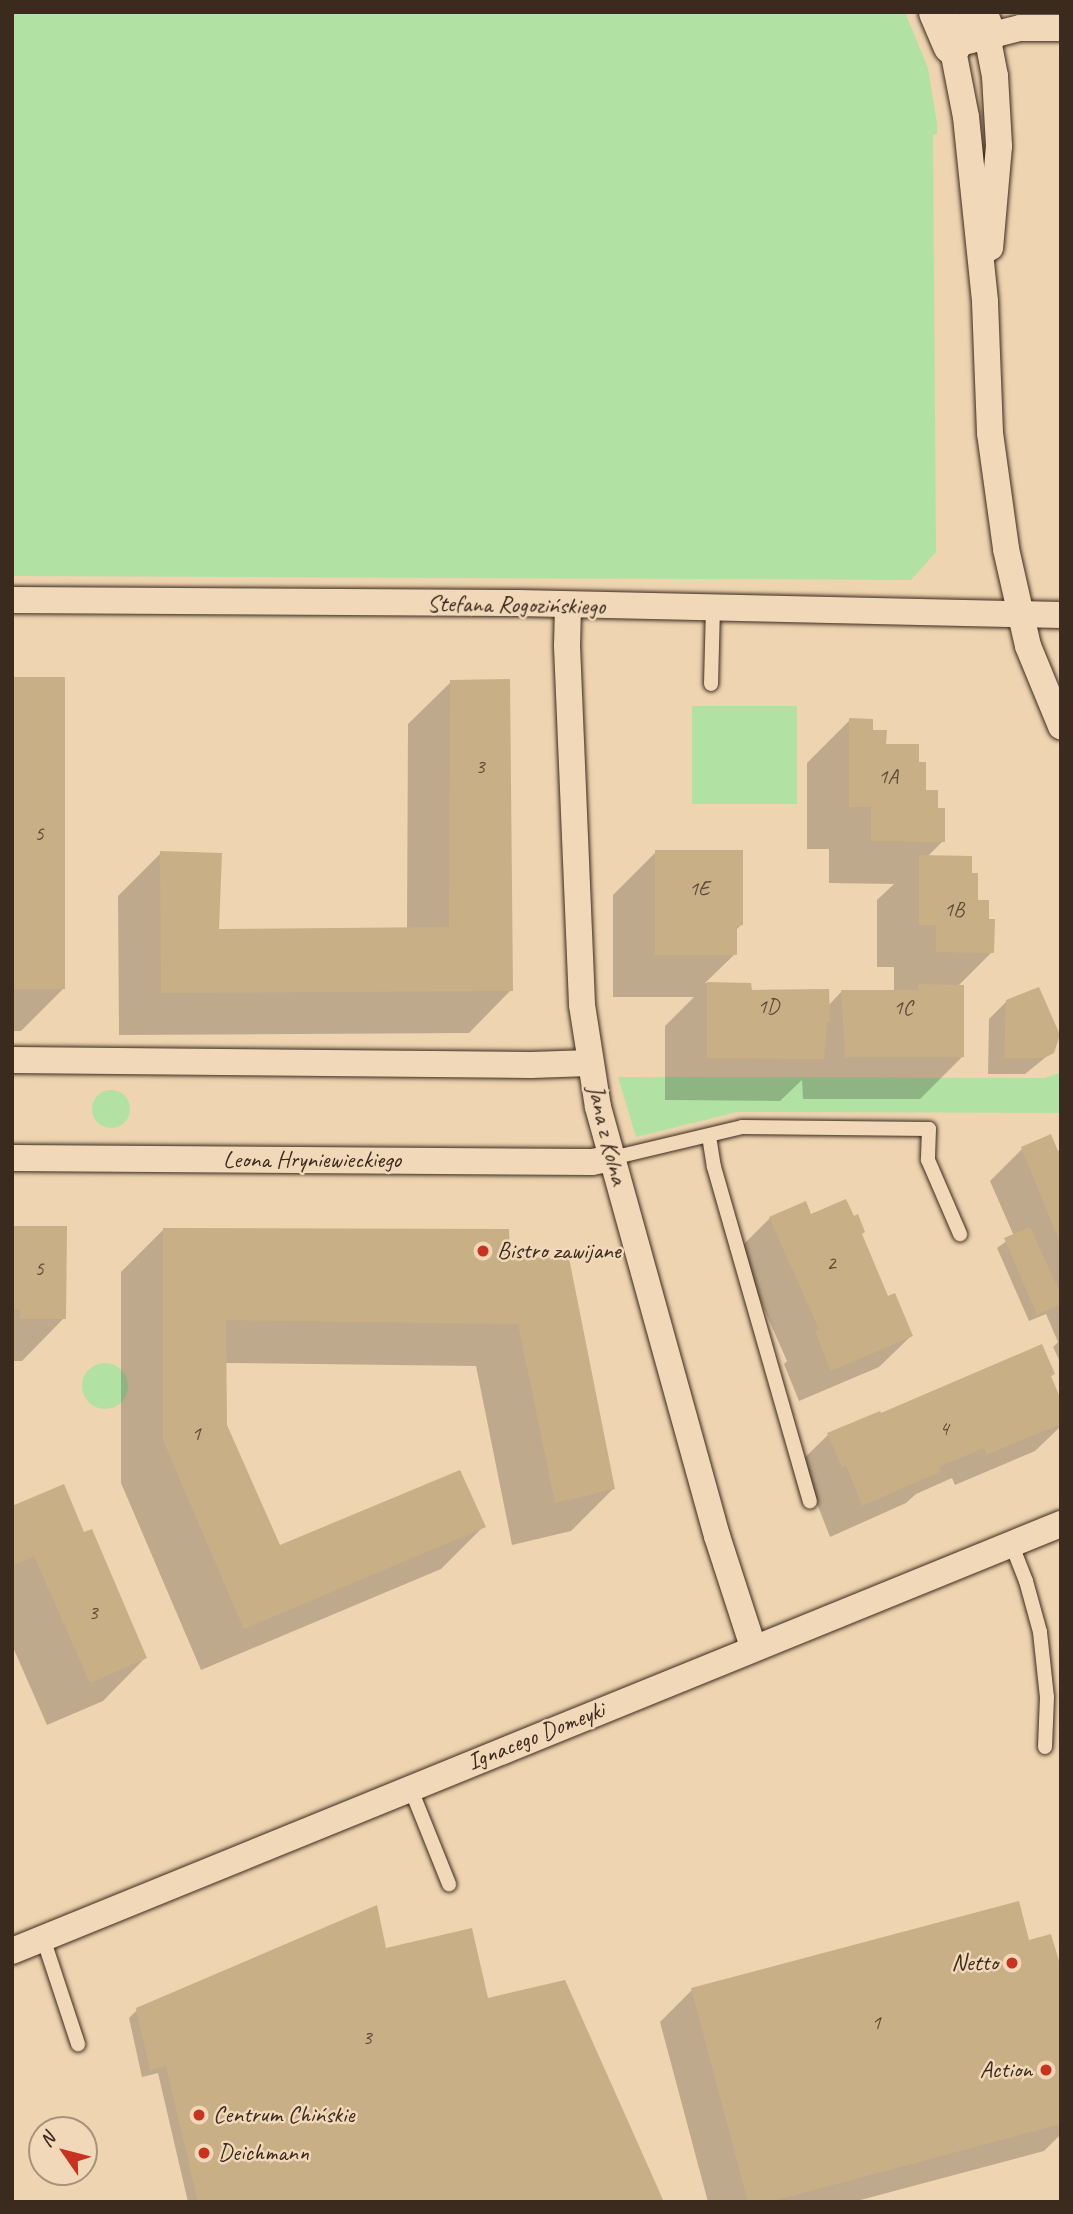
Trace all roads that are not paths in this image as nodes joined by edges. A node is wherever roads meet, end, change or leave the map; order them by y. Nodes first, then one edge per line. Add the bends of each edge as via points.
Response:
1 (964, 26) edge
2 (1061, 28) edge
3 (985, 302) junction
4 (12, 600) edge
5 (568, 606) junction
6 (713, 607) junction
7 (1020, 614) junction
8 (1061, 615) edge
9 (711, 684) dead end
10 (1061, 726) edge
11 (12, 1060) edge
12 (590, 1063) junction
13 (709, 1136) junction
14 (12, 1158) edge
15 (612, 1158) junction
16 (960, 1234) dead end
17 (810, 1502) dead end
18 (1061, 1524) edge
19 (1011, 1543) junction
20 (752, 1647) junction
21 (1045, 1746) dead end
22 (410, 1787) junction
23 (449, 1885) dead end
24 (43, 1938) junction
25 (12, 1951) edge
26 (78, 2044) dead end

1 - 2 street
1 - 3 street via 966,117
1 - 3 street via 995,76 999,146
3 - 7 street via 990,433
4 - 5 street, Stefana Rogozińskiego
5 - 6 street, Stefana Rogozińskiego
5 - 12 street, Jana z Kolna via 581,991
6 - 7 street, Stefana Rogozińskiego
6 - 9 lane
7 - 8 street, Stefana Rogozińskiego
7 - 10 street
11 - 12 street
12 - 15 street, Jana z Kolna
13 - 15 lane
13 - 16 lane via 742,1127 929,1129 928,1160
13 - 17 lane
14 - 15 street, Leona Hryniewieckiego via 592,1162
15 - 20 street, Jana z Kolna
18 - 19 street, Ignacego Domeyki
19 - 20 street, Ignacego Domeyki
19 - 21 lane via 1040,1632 1047,1697
20 - 22 street, Ignacego Domeyki
22 - 23 lane
22 - 24 street, Ignacego Domeyki
24 - 25 street, Ignacego Domeyki
24 - 26 lane

